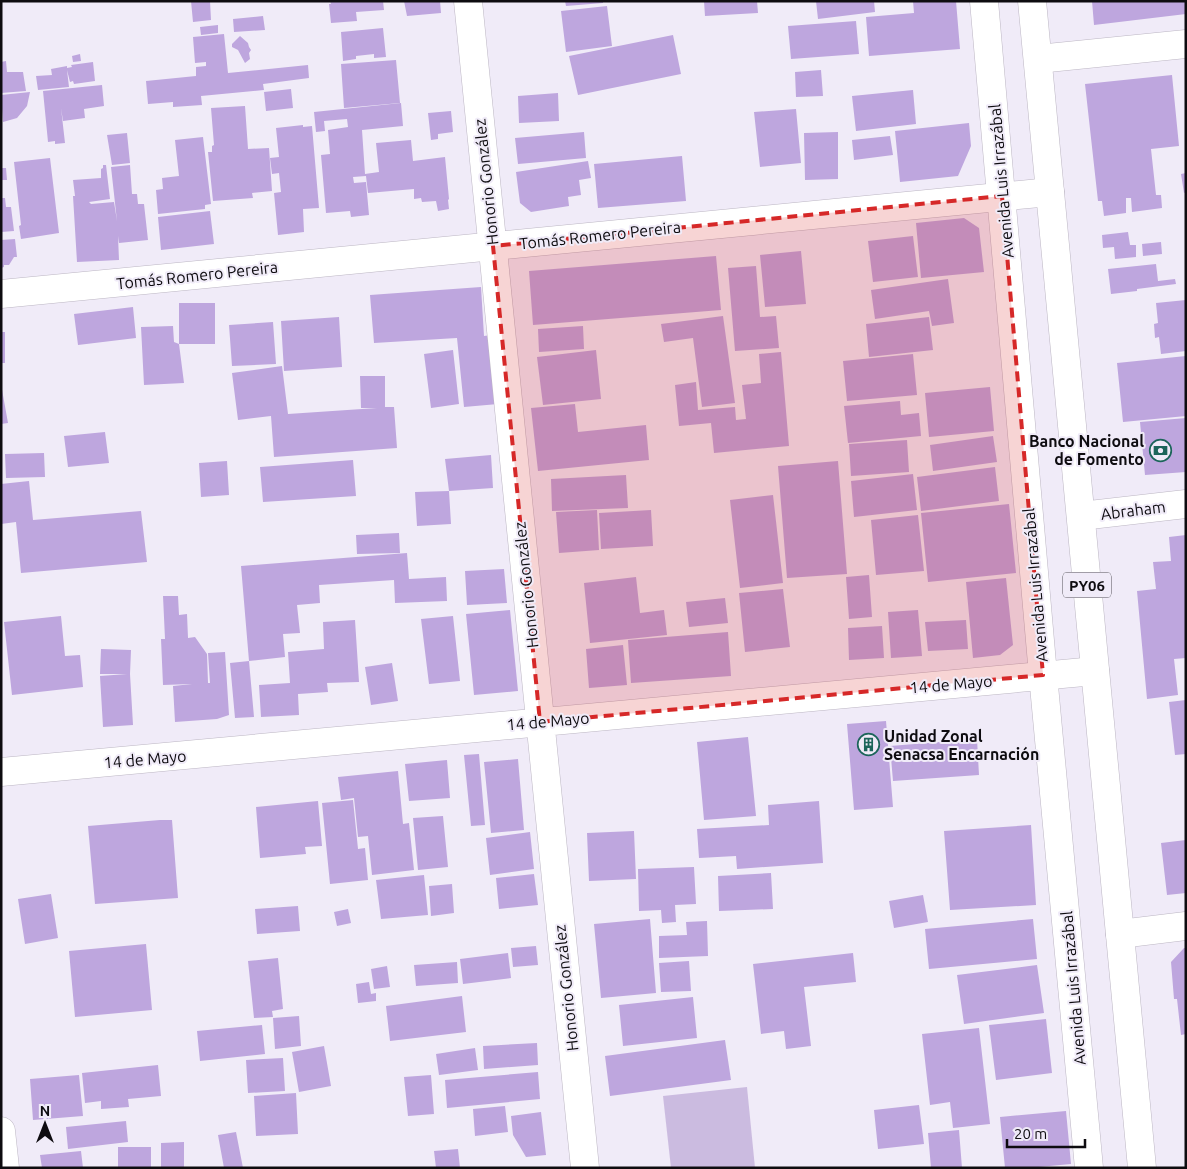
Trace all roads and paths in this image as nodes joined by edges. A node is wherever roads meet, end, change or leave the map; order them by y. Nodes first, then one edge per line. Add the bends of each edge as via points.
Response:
1 (468, 1) edge
2 (984, 1) edge
3 (1032, 1) edge
4 (1186, 44) edge
5 (1038, 59) junction
6 (1050, 192) junction
7 (1002, 196) junction
8 (492, 246) junction
9 (1, 294) edge
10 (1186, 504) edge
11 (1081, 516) junction
12 (1095, 670) junction
13 (1043, 675) junction
14 (540, 722) junction
15 (1, 772) edge
16 (1186, 926) edge
17 (1120, 934) junction
18 (1, 1131) edge
19 (5, 1168) edge
20 (584, 1168) edge
21 (1089, 1168) edge
22 (1142, 1168) edge

1 - 8 main road, Honorio González
2 - 7 main road, Avenida Luis Irrazábal
3 - 5 main road, PY06
4 - 5 main road
5 - 6 main road, PY06
6 - 7 main road, Tomás Romero Pereira
6 - 11 main road, PY06
7 - 8 main road, Tomás Romero Pereira
7 - 13 main road, Avenida Luis Irrazábal
8 - 9 main road, Tomás Romero Pereira
8 - 14 main road, Honorio González
10 - 11 main road, Abraham
11 - 12 main road, PY06
12 - 13 main road, 14 de Mayo
12 - 17 main road, PY06
13 - 14 main road, 14 de Mayo
13 - 21 main road, Avenida Luis Irrazábal
14 - 15 main road, 14 de Mayo
14 - 20 main road, Honorio González
16 - 17 main road
17 - 22 main road, PY06
18 - 19 main road

